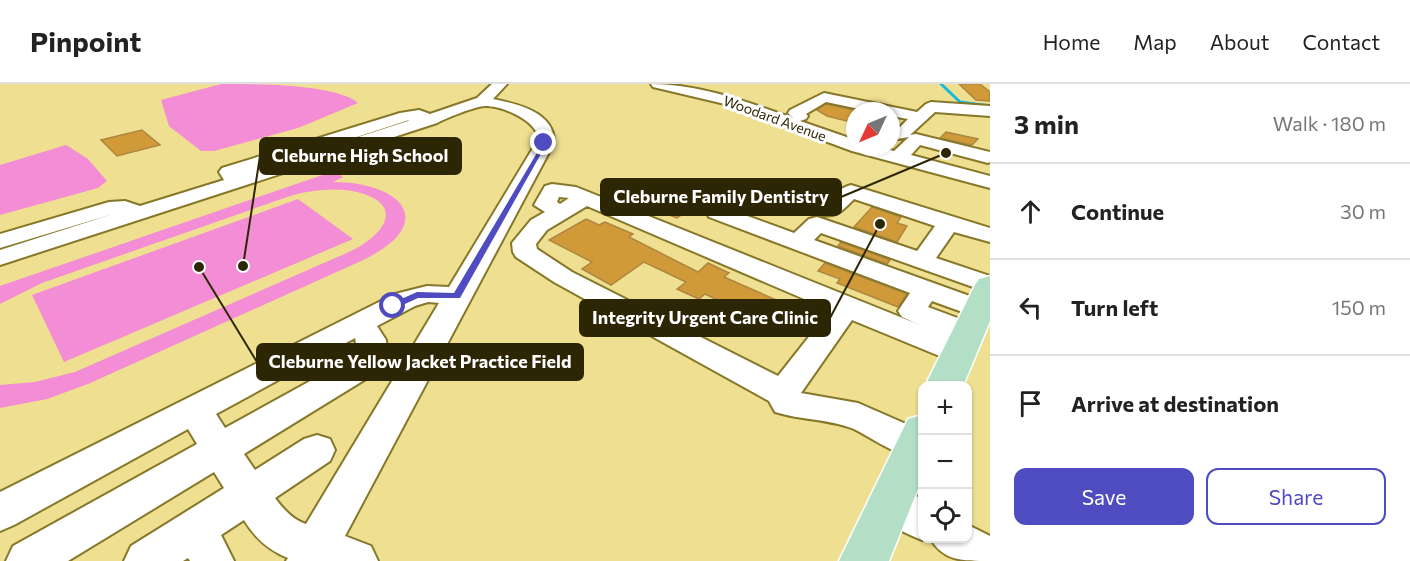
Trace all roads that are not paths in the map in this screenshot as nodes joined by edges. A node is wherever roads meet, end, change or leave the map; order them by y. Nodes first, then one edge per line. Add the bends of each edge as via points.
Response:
1 (658, 84) edge
2 (491, 93) edge
3 (972, 101) dead end
4 (990, 103) edge
5 (990, 111) edge
6 (800, 116) junction
7 (920, 117) junction
8 (780, 120) junction
9 (846, 127) edge
10 (900, 134) edge
11 (846, 143) edge
12 (890, 156) edge
13 (897, 158) junction
14 (989, 158) edge
15 (984, 181) edge
16 (830, 210) dead end
17 (717, 212) dead end
18 (139, 213) junction
19 (948, 222) junction
20 (990, 235) edge
21 (801, 239) dead end
22 (0, 241) edge
23 (0, 258) edge
24 (922, 261) junction
25 (457, 296) junction
26 (848, 307) junction
27 (977, 313) edge
28 (359, 324) junction
29 (946, 381) edge
30 (783, 393) junction
31 (194, 410) junction
32 (918, 438) edge
33 (918, 444) edge
34 (221, 449) junction
35 (317, 450) dead end
36 (251, 494) junction
37 (906, 511) edge
38 (0, 512) edge
39 (204, 545) edge
40 (312, 554) edge
41 (869, 559) edge
42 (28, 561) edge
43 (146, 561) edge
44 (356, 561) edge

1 - 8 street, Woodard Avenue via 720,98
2 - 18 street via 431,120 328,147 235,183
2 - 25 street via 525,113 544,128 547,136
3 - 4 street
5 - 7 street via 931,106
6 - 7 street via 796,113 824,97
6 - 8 street
6 - 9 street
7 - 10 street
8 - 11 street, Woodard Avenue
12 - 13 street, Woodard Avenue
13 - 14 street via 916,139
13 - 15 street, Woodard Avenue
14 - 15 street
16 - 19 street via 851,190
17 - 27 street via 925,289 912,311
18 - 22 street via 125,207 109,208
18 - 23 street
19 - 20 street
19 - 24 street
21 - 24 street via 817,224
24 - 27 street
25 - 28 street via 417,295
25 - 40 street
26 - 27 street
26 - 30 street
26 - 30 street via 585,198 539,225 524,243 525,252 562,277
27 - 29 main road
28 - 31 street
28 - 34 street via 370,334 372,342 363,366
30 - 32 street via 787,403 858,416
31 - 34 street
31 - 38 street
33 - 37 main road
34 - 36 street
34 - 42 street
35 - 36 street
36 - 39 street
36 - 40 street via 268,522
37 - 41 main road
39 - 43 street
40 - 44 street

